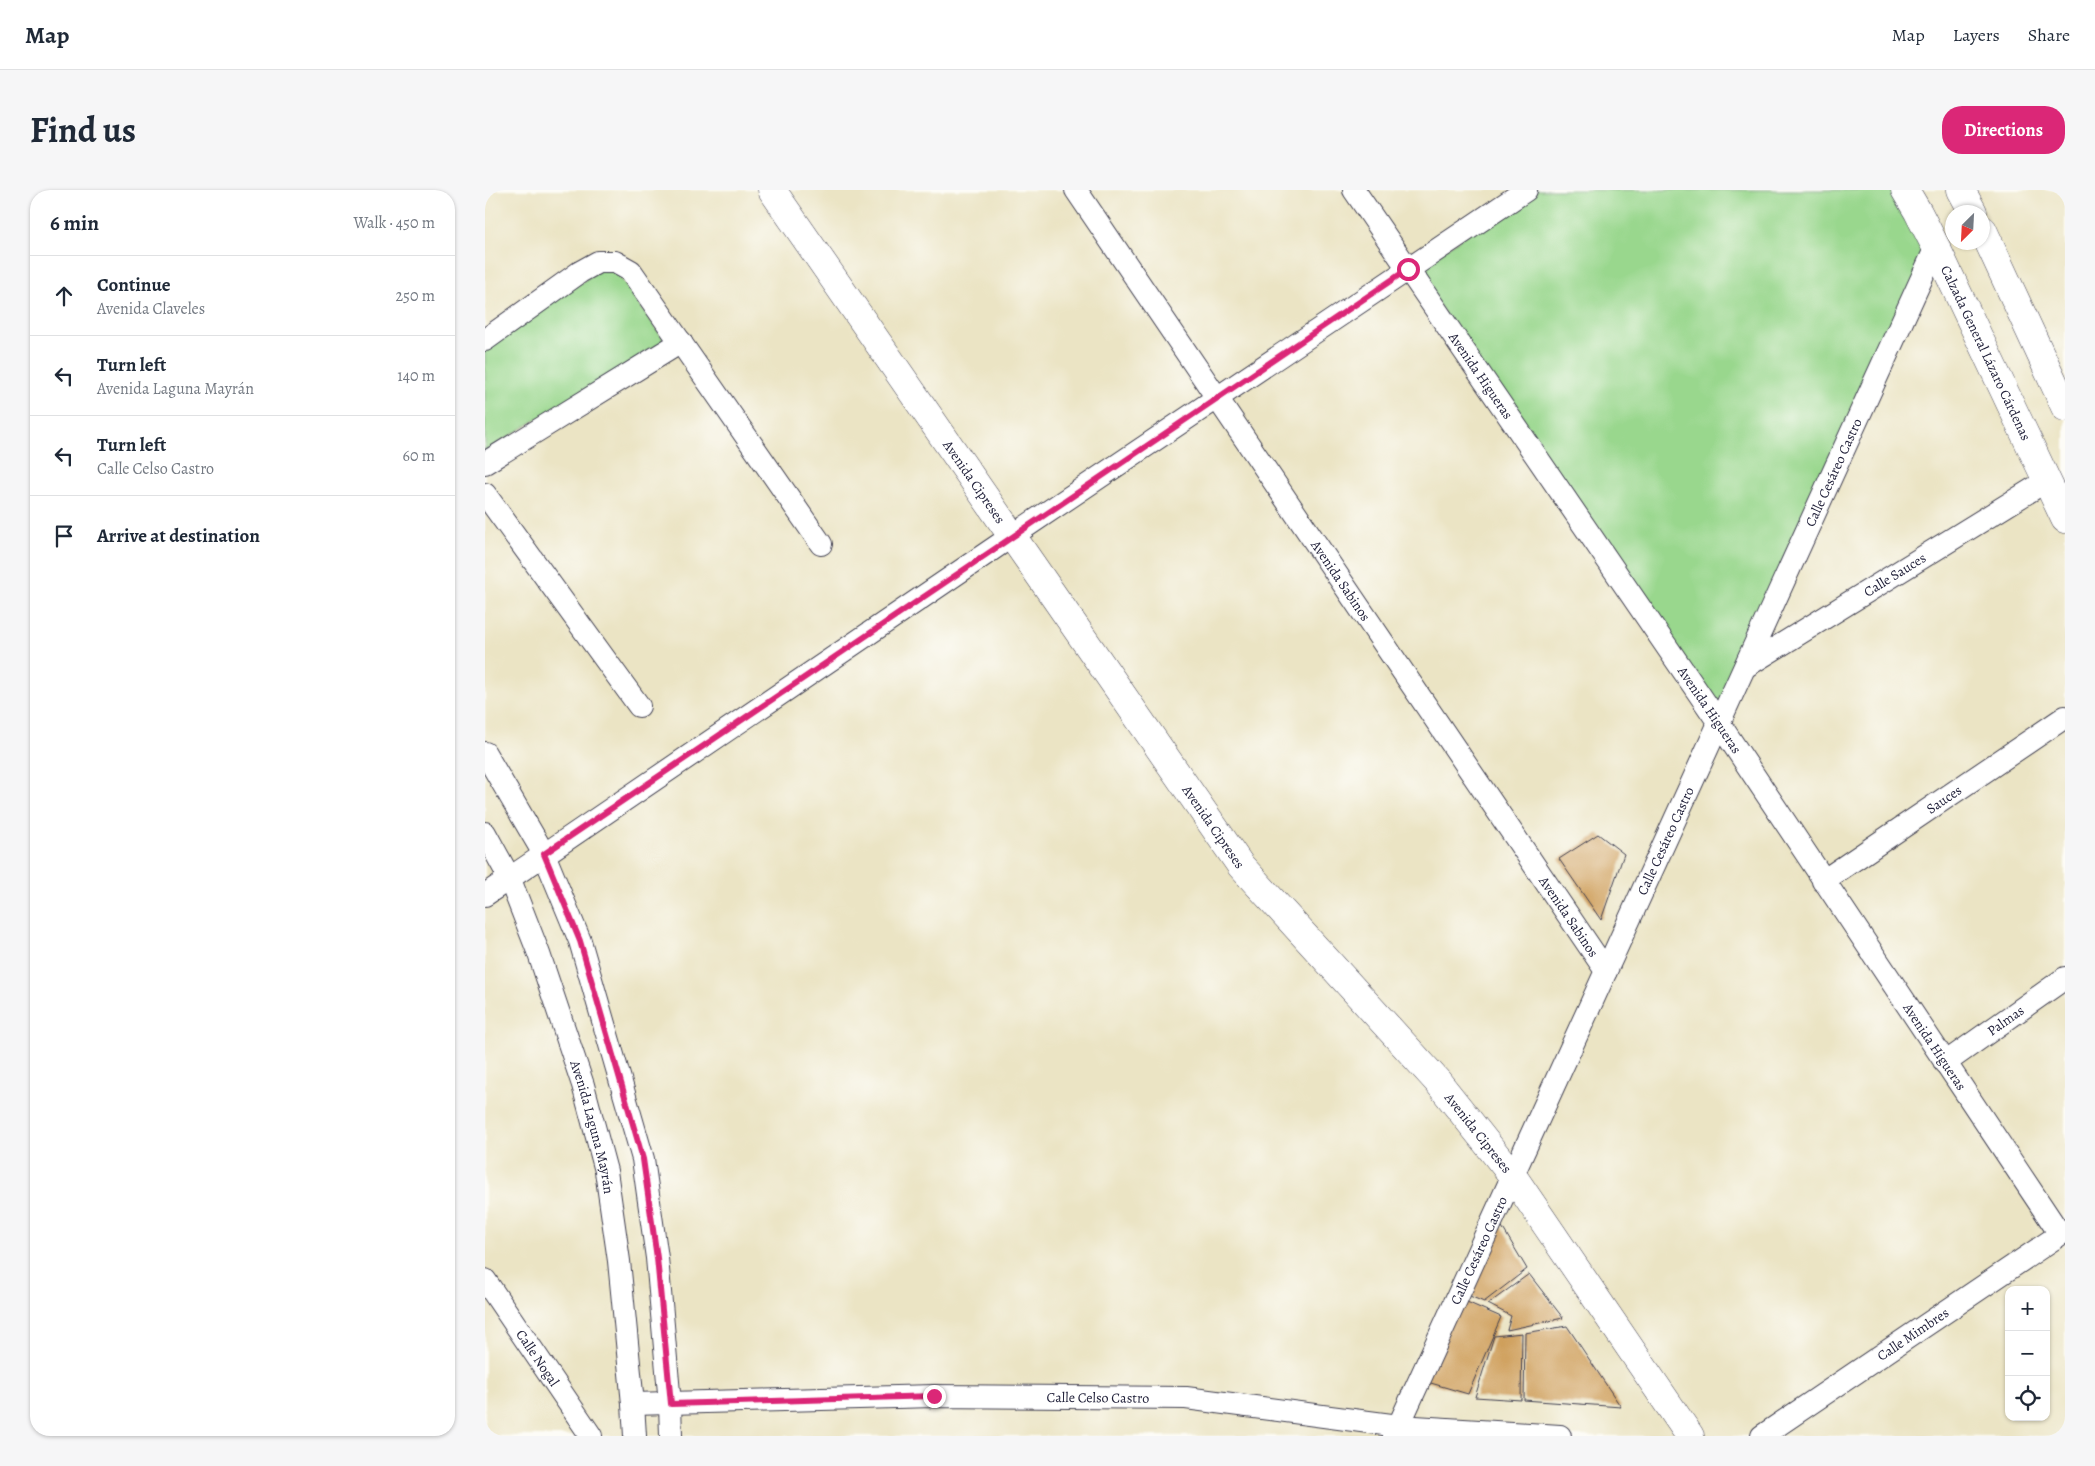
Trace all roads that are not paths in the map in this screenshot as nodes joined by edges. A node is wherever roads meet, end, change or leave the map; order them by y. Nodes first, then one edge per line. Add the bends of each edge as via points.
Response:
1 (772, 190) edge
2 (1076, 190) edge
3 (1354, 190) edge
4 (1526, 190) edge
5 (1905, 190) edge
6 (1961, 190) edge
7 (1969, 205) edge
8 (1990, 245) edge
9 (1936, 246) junction
10 (1408, 269) junction
11 (485, 340) edge
12 (681, 342) junction
13 (1218, 398) junction
14 (2065, 407) edge
15 (485, 463) edge
16 (2046, 480) junction
17 (485, 494) edge
18 (2065, 519) edge
19 (1012, 536) junction
20 (821, 544) dead end
21 (1745, 667) junction
22 (639, 706) dead end
23 (2065, 718) edge
24 (1719, 723) junction
25 (485, 753) edge
26 (485, 833) edge
27 (544, 854) junction
28 (509, 878) junction
29 (1823, 881) junction
30 (485, 895) edge
31 (1606, 971) junction
32 (2065, 978) edge
33 (1945, 1062) junction
34 (1512, 1175) junction
35 (2063, 1232) edge
36 (485, 1280) edge
37 (633, 1404) junction
38 (671, 1404) junction
39 (1397, 1431) edge
40 (591, 1436) edge
41 (635, 1436) edge
42 (671, 1436) edge
43 (1560, 1436) edge
44 (1690, 1436) edge
45 (1762, 1436) edge

1 - 19 street, Avenida Cipreses
2 - 13 street, Avenida Sabinos
3 - 10 street, Avenida Higueras
4 - 10 street
5 - 9 street, Calzada General Lázaro Cárdenas
6 - 7 street
8 - 14 street
9 - 16 street, Calzada General Lázaro Cárdenas
9 - 21 street, Calle Cesáreo Castro
10 - 13 street
10 - 24 street, Avenida Higueras
11 - 12 street via 580,272 598,262 615,262 631,272
12 - 15 street
12 - 20 street
13 - 19 street
13 - 31 street, Avenida Sabinos
16 - 18 street, Calzada General Lázaro Cárdenas
16 - 21 street, Calle Sauces
17 - 22 street
19 - 27 street
19 - 34 street, Avenida Cipreses via 1241,866 1438,1082
21 - 24 street, Calle Cesáreo Castro
23 - 29 street, Sauces
24 - 29 street, Avenida Higueras
24 - 31 street, Calle Cesáreo Castro
25 - 27 street
26 - 28 street, Avenida Laguna Mayrán
27 - 28 street
27 - 38 street via 580,941 643,1159 657,1258
28 - 30 street
28 - 37 street, Avenida Laguna Mayrán via 574,1057 607,1171
29 - 33 street, Avenida Higueras
31 - 34 street, Calle Cesáreo Castro
32 - 33 street, Palmas
33 - 35 street, Avenida Higueras
34 - 39 street, Calle Cesáreo Castro
34 - 44 street, Avenida Cipreses
35 - 45 street, Calle Mimbres
36 - 40 street, Calle Nogal
37 - 38 street, Calle Celso Castro
37 - 41 street, Avenida Laguna Mayrán
38 - 39 street, Calle Celso Castro via 934,1396 1186,1398
38 - 42 street
39 - 43 street, Calle Celso Castro

